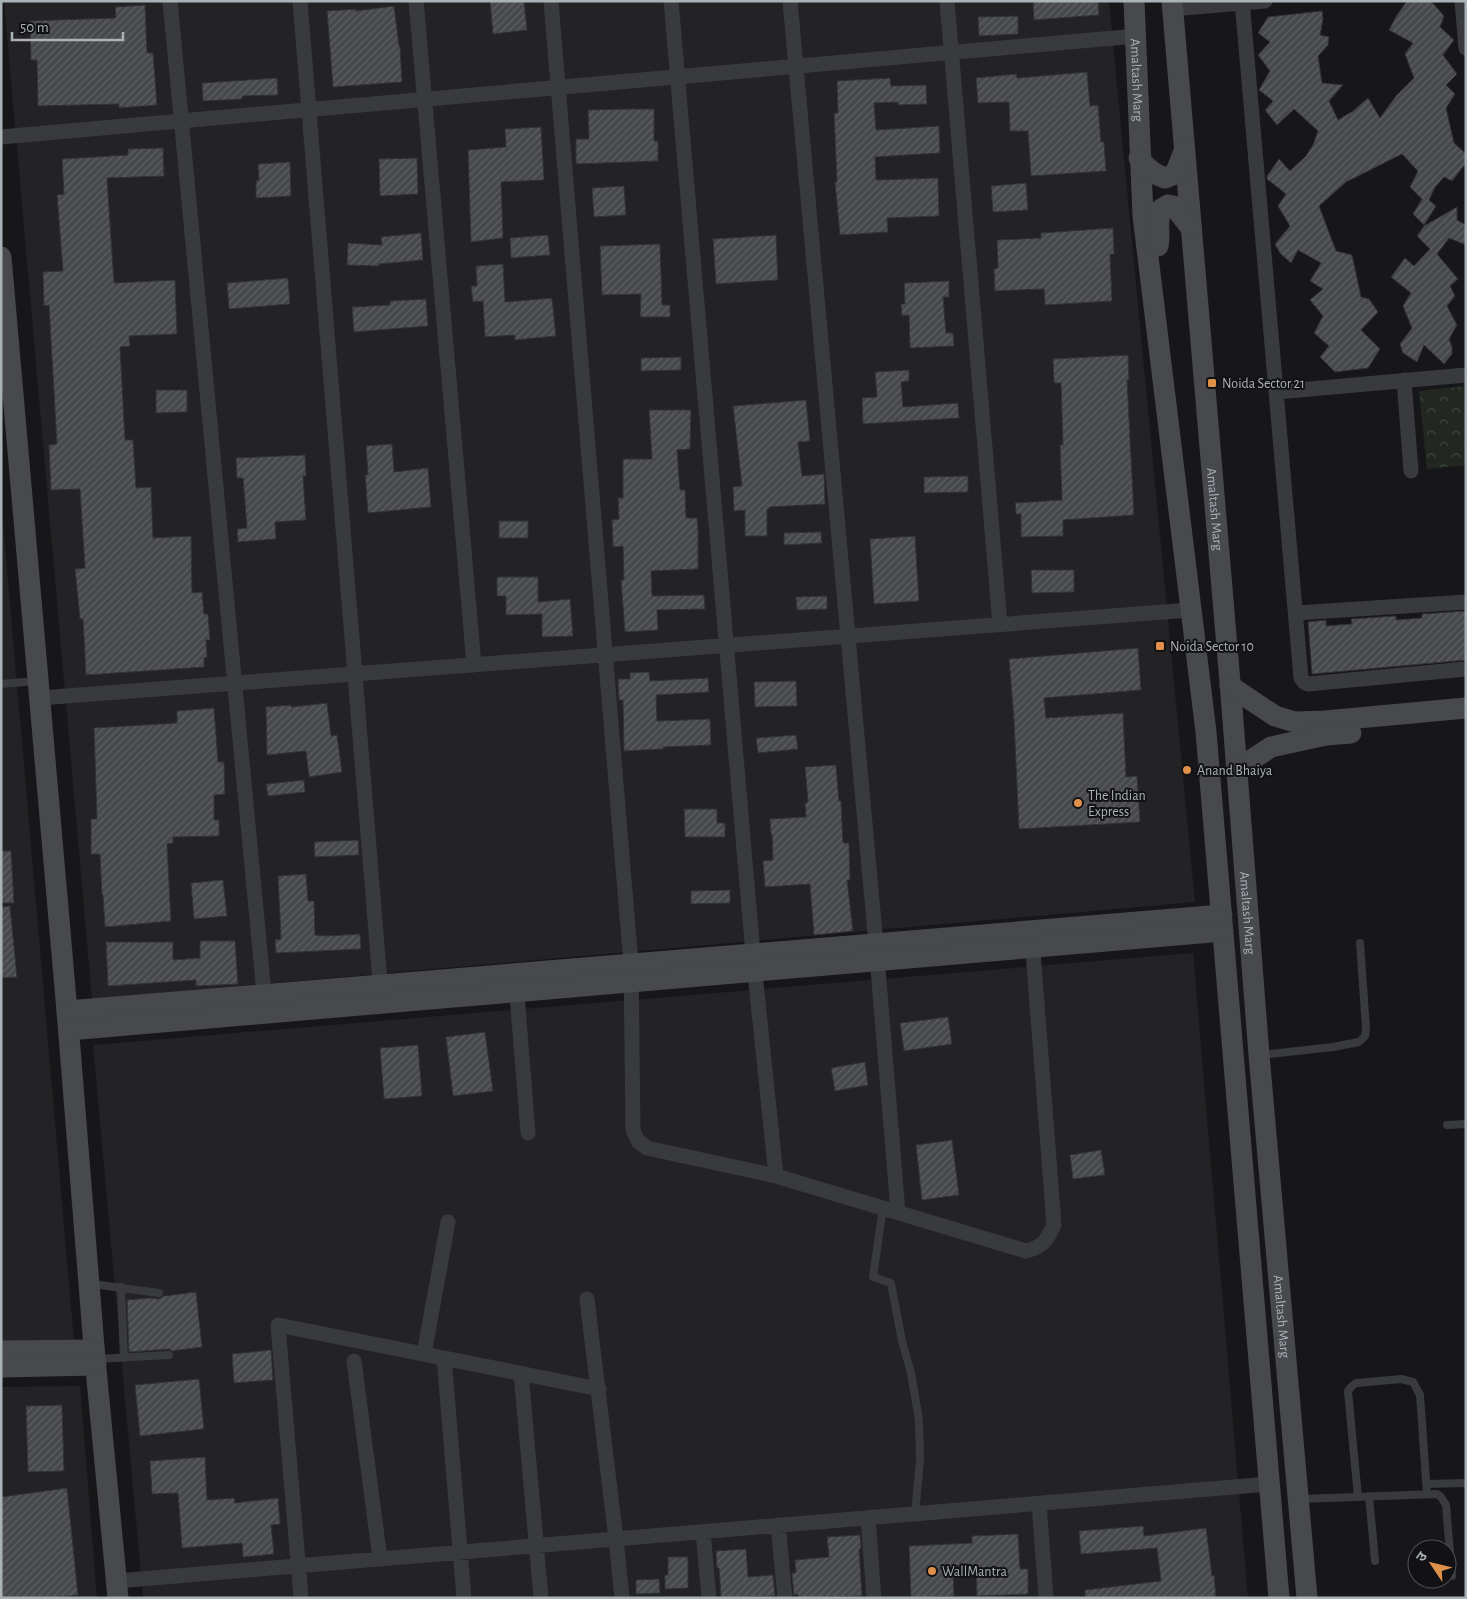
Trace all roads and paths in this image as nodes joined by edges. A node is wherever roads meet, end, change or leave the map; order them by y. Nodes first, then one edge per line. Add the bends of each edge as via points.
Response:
1 (170, 1) edge
2 (300, 1) edge
3 (416, 1) edge
4 (551, 1) edge
5 (671, 1) edge
6 (790, 1) edge
7 (947, 1) edge
8 (1134, 1) edge
9 (1265, 1) edge
10 (1462, 1) edge
11 (1242, 2) edge
12 (1172, 5) edge
13 (1136, 36) junction
14 (1466, 48) edge
15 (952, 53) junction
16 (796, 67) junction
17 (677, 78) junction
18 (558, 88) junction
19 (425, 100) junction
20 (309, 110) junction
21 (182, 121) junction
22 (1, 137) edge
23 (1184, 151) junction
24 (1139, 158) junction
25 (1191, 228) junction
26 (1148, 261) junction
27 (2, 269) edge
28 (1466, 375) edge
29 (1404, 380) junction
30 (1277, 392) junction
31 (1411, 471) dead end
32 (1466, 602) edge
33 (1190, 610) junction
34 (1296, 613) junction
35 (1000, 624) junction
36 (848, 636) junction
37 (726, 645) junction
38 (605, 654) junction
39 (474, 664) junction
40 (1466, 669) edge
41 (355, 674) junction
42 (235, 683) junction
43 (1, 684) edge
44 (1230, 686) junction
45 (39, 689) junction
46 (1466, 708) edge
47 (1279, 718) junction
48 (1421, 719) junction
49 (1466, 722) edge
50 (1279, 744) junction
51 (1236, 770) junction
52 (1222, 923) junction
53 (1032, 939) junction
54 (1360, 943) dead end
55 (877, 952) junction
56 (754, 962) junction
57 (632, 973) junction
58 (516, 983) junction
59 (381, 994) junction
60 (265, 1004) junction
61 (68, 1021) junction
62 (1259, 1055) junction
63 (1466, 1124) edge
64 (1447, 1125) dead end
65 (528, 1133) dead end
66 (776, 1176) junction
67 (883, 1207) junction
68 (898, 1212) junction
69 (448, 1222) dead end
70 (89, 1284) junction
71 (121, 1287) junction
72 (159, 1293) dead end
73 (587, 1299) dead end
74 (1, 1351) edge
75 (424, 1354) junction
76 (169, 1355) dead end
77 (95, 1358) junction
78 (124, 1358) junction
79 (444, 1358) junction
80 (354, 1361) dead end
81 (1, 1367) edge
82 (520, 1373) junction
83 (599, 1389) junction
84 (1466, 1483) edge
85 (1269, 1484) junction
86 (1426, 1484) junction
87 (1427, 1494) junction
88 (1369, 1496) junction
89 (1358, 1497) junction
90 (1299, 1499) junction
91 (1039, 1503) junction
92 (915, 1514) junction
93 (868, 1518) junction
94 (778, 1525) junction
95 (704, 1532) junction
96 (616, 1539) junction
97 (1449, 1539) edge
98 (536, 1546) junction
99 (460, 1552) junction
100 (380, 1559) junction
101 (1375, 1561) dead end
102 (298, 1566) junction
103 (117, 1589) edge
104 (300, 1598) edge
105 (464, 1598) edge
106 (541, 1598) edge
107 (622, 1598) edge
108 (709, 1598) edge
109 (784, 1598) edge
110 (874, 1598) edge
111 (1046, 1598) edge
112 (1279, 1598) edge
113 (1307, 1598) edge

1 - 21 street
2 - 20 street
3 - 19 street
4 - 18 street
5 - 17 street
6 - 16 street
7 - 15 street
8 - 13 main road, Amaltash Marg
9 - 11 street
10 - 14 street
11 - 12 street
11 - 30 street
12 - 23 main road, Amaltash Marg
13 - 15 street
13 - 24 main road, Amaltash Marg
15 - 16 street
15 - 35 street
16 - 17 street
16 - 36 street
17 - 18 street
17 - 37 street
18 - 19 street
18 - 38 street
19 - 20 street
19 - 39 street
20 - 21 street
20 - 41 street
21 - 22 street
21 - 42 street
23 - 24 main road, Amaltash Marg via 1176,174 1165,178 1147,168
23 - 25 main road, Amaltash Marg
24 - 26 main road, Amaltash Marg
25 - 26 main road via 1174,206 1161,209 1157,220 1158,246
25 - 44 main road, Amaltash Marg via 1212,397
26 - 33 main road, Amaltash Marg
27 - 45 main road
28 - 29 street
29 - 30 street
29 - 31 street
30 - 34 street
32 - 34 street
33 - 35 street
33 - 52 main road, Amaltash Marg via 1206,732
34 - 40 street via 1301,678 1308,684
35 - 36 street
36 - 37 street
36 - 55 street
37 - 38 street
37 - 56 street
38 - 39 street
38 - 57 street
39 - 41 street
41 - 42 street
41 - 59 street
42 - 45 street
42 - 60 street
43 - 45 lane
44 - 47 main road
44 - 51 main road, Amaltash Marg
45 - 61 main road
46 - 48 main road
47 - 48 main road via 1295,722
47 - 50 main road via 1288,729
48 - 49 main road
48 - 50 main road
50 - 51 main road
51 - 62 main road, Amaltash Marg
52 - 53 main road
52 - 85 main road, Amaltash Marg
53 - 55 main road
53 - 68 street via 1054,1225 1038,1248 1026,1250
54 - 62 lane via 1365,1036 1359,1042
55 - 56 main road
55 - 68 street
56 - 57 main road
56 - 66 street
57 - 58 main road
57 - 66 street via 633,1130 638,1141 647,1148
58 - 59 main road
58 - 65 street
59 - 60 main road
60 - 61 main road
61 - 70 main road
62 - 90 main road, Amaltash Marg
63 - 64 lane
66 - 67 street
67 - 68 street
67 - 92 lane via 873,1277 891,1283 911,1373 919,1420 920,1460
69 - 75 street
70 - 71 lane
70 - 77 main road
71 - 72 lane
71 - 78 lane
73 - 83 street
74 - 77 main road
75 - 79 street
75 - 102 street via 278,1325
76 - 78 lane
77 - 78 lane
77 - 81 main road
77 - 103 main road
79 - 82 street
79 - 99 street
80 - 100 street
82 - 83 street
82 - 98 street
83 - 96 street
84 - 86 lane
85 - 91 street
85 - 112 main road, Amaltash Marg
86 - 87 lane
86 - 89 lane via 1418,1388 1413,1382 1401,1378 1356,1383 1350,1387 1348,1398
87 - 88 lane
87 - 97 lane via 1437,1494 1446,1505
88 - 89 lane
88 - 101 lane
89 - 90 lane
90 - 113 main road, Amaltash Marg
91 - 92 street
91 - 111 street
92 - 93 street
93 - 94 street
93 - 110 street
94 - 95 street
94 - 109 street
95 - 96 street
95 - 108 street
96 - 98 street
96 - 107 street
98 - 99 street
98 - 106 street
99 - 100 street
99 - 105 street
100 - 102 street
102 - 103 street
102 - 104 street

